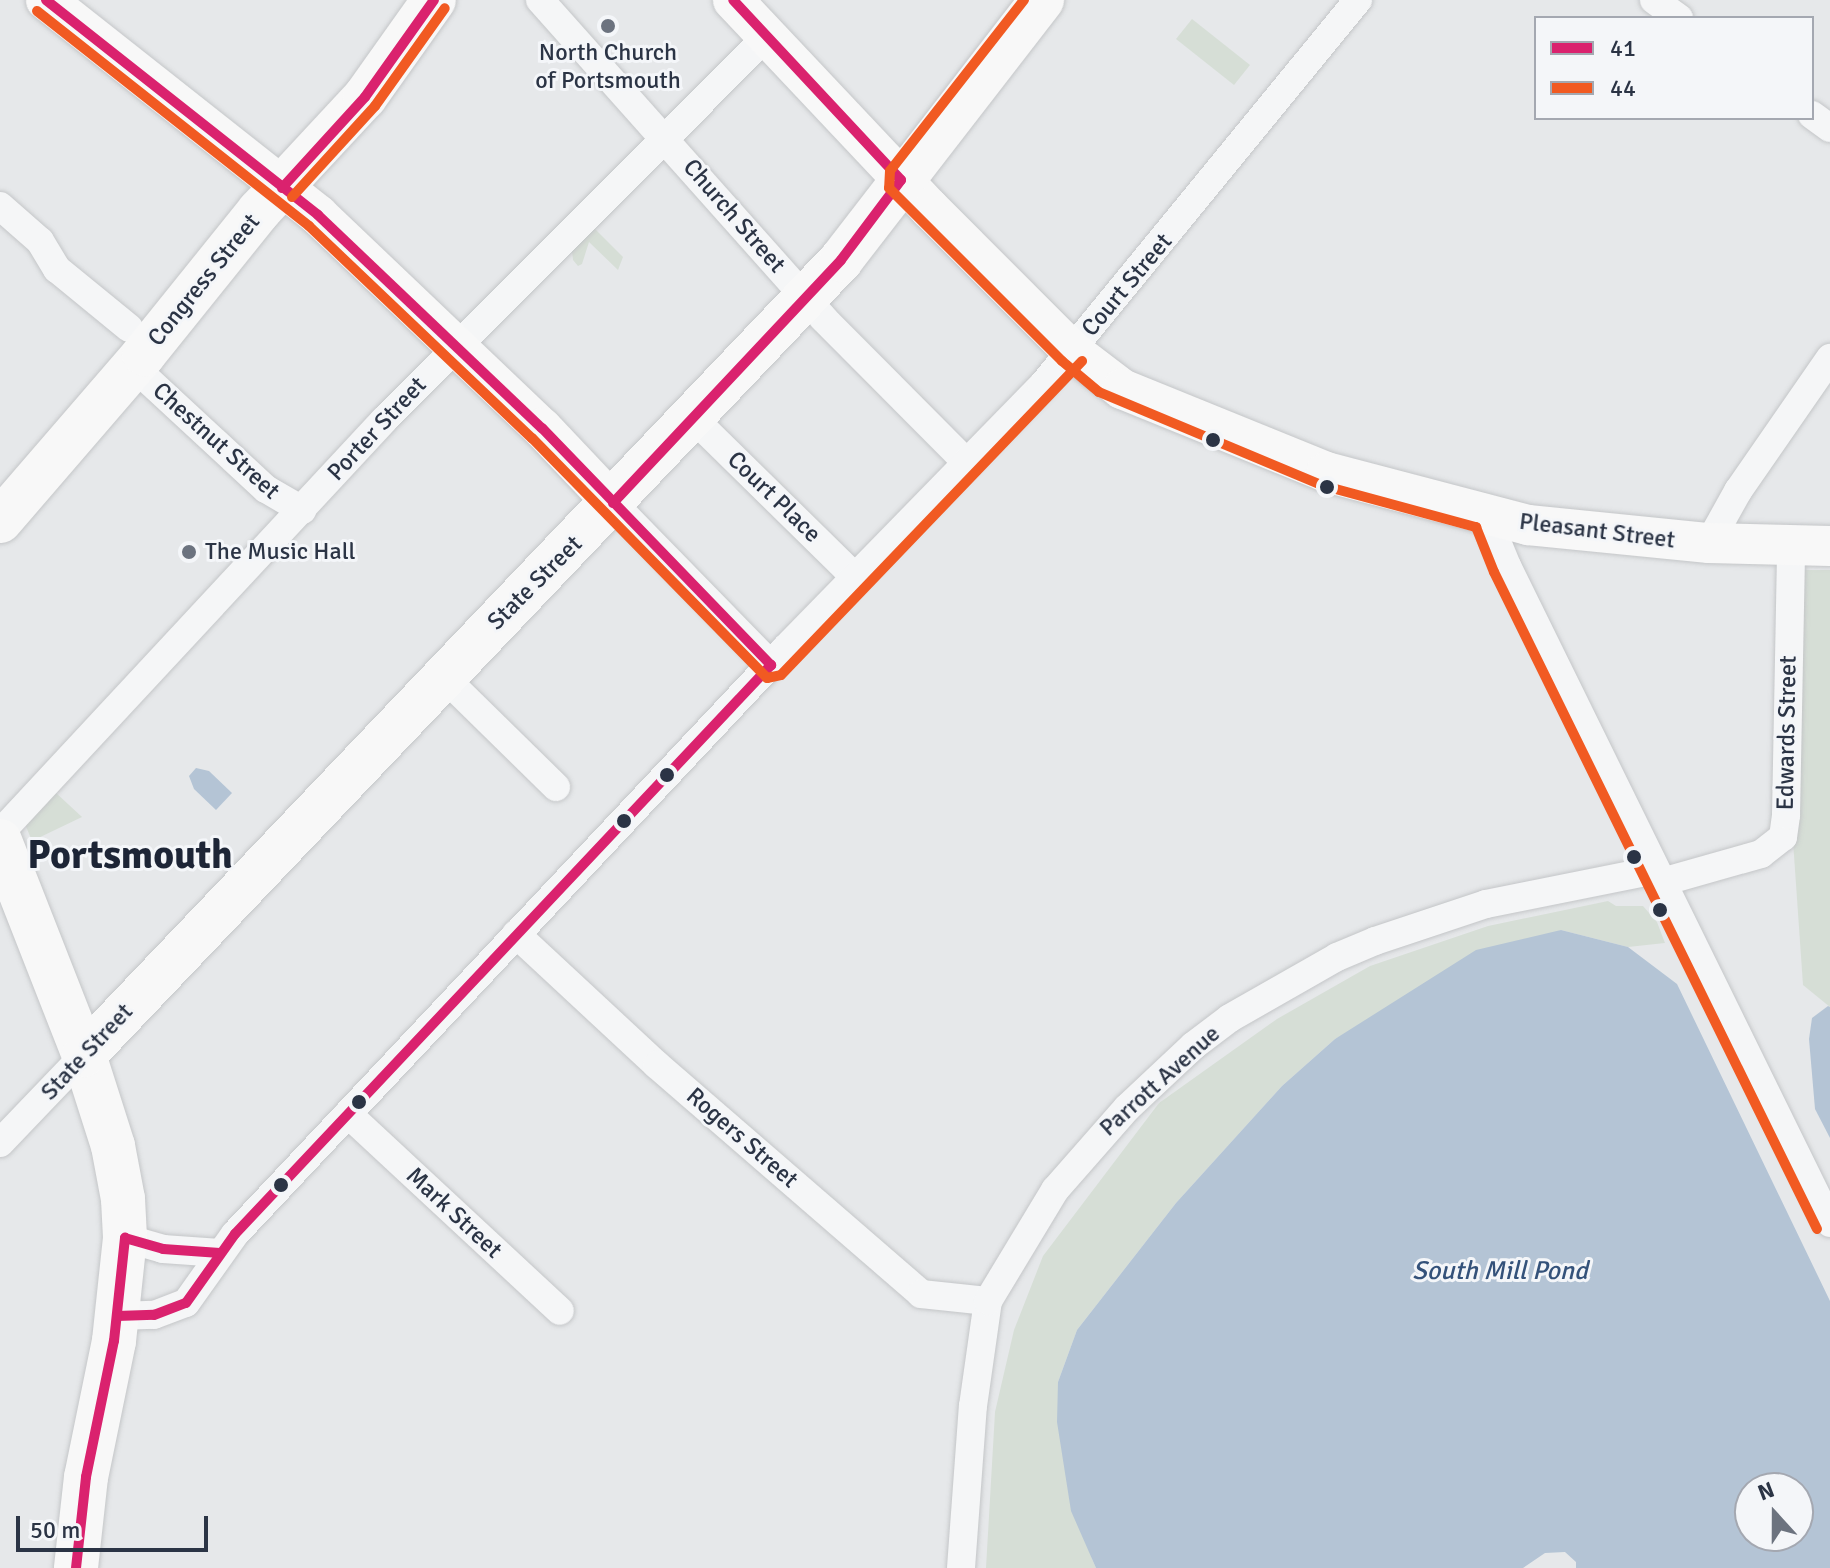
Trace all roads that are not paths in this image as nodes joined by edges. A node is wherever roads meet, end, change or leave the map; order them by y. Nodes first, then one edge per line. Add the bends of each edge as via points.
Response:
1 (46, 0) edge
2 (434, 0) edge
3 (540, 0) edge
4 (733, 0) edge
5 (1042, 0) edge
6 (1358, 0) edge
7 (1654, 0) edge
8 (1676, 16) edge
9 (766, 37) junction
10 (665, 138) junction
11 (901, 180) junction
12 (282, 188) junction
13 (0, 206) edge
14 (806, 298) junction
15 (131, 347) junction
16 (457, 347) junction
17 (1072, 351) junction
18 (1830, 358) edge
19 (693, 418) junction
20 (966, 462) junction
21 (613, 503) junction
22 (302, 510) junction
23 (1486, 515) junction
24 (0, 521) edge
25 (1709, 543) junction
26 (1811, 546) edge
27 (855, 577) junction
28 (771, 665) junction
29 (444, 677) junction
30 (556, 787) dead end
31 (0, 833) edge
32 (0, 841) edge
33 (1659, 876) junction
34 (516, 934) junction
35 (155, 980) junction
36 (60, 988) junction
37 (84, 1055) junction
38 (348, 1114) junction
39 (0, 1143) edge
40 (1830, 1223) edge
41 (125, 1238) junction
42 (220, 1253) junction
43 (988, 1301) junction
44 (560, 1311) dead end
45 (117, 1316) junction
46 (76, 1568) edge
47 (961, 1568) edge

1 - 12 main road
2 - 12 main road, Congress Street via 365,97
3 - 10 street, Church Street
4 - 9 main road, Pleasant Street
5 - 11 main road, State Street
6 - 17 street, Court Street
7 - 8 street
9 - 10 street, Porter Street
9 - 11 main road, Pleasant Street
10 - 14 street, Church Street
10 - 16 street, Porter Street
11 - 14 main road, State Street
11 - 17 main road, Pleasant Street
12 - 15 main road, Congress Street
12 - 16 main road via 318,215
13 - 15 street, Chestnut Street via 40,241 57,269
14 - 19 main road, State Street
14 - 20 street, Church Street
15 - 22 street, Chestnut Street via 266,489
15 - 24 main road, Congress Street
16 - 21 main road
16 - 22 street, Porter Street
17 - 20 street, Court Street
17 - 23 main road, Pleasant Street via 1122,389 1274,452 1369,485
18 - 25 street via 1738,491
19 - 21 main road, State Street
19 - 27 street, Court Place
20 - 27 street, Court Street
21 - 28 street
21 - 29 main road, State Street
22 - 31 street, Porter Street
23 - 25 main road, Pleasant Street via 1528,525
23 - 33 street
25 - 26 main road, Pleasant Street
26 - 33 street, Edwards Street via 1783,837 1761,854
27 - 28 street, Court Street
28 - 34 street, Court Street
29 - 30 street
29 - 35 main road, State Street
32 - 36 main road
33 - 40 street
33 - 43 street, Parrott Avenue via 1486,904 1337,957 1263,997 1193,1046 1097,1139 1055,1190
34 - 38 street, Court Street
34 - 43 street, Rogers Street via 657,1065 921,1294
35 - 36 main road via 108,1007 89,1009 74,1004
35 - 37 main road, State Street
36 - 37 main road
37 - 39 street, State Street
37 - 41 main road via 113,1146
38 - 42 street, Court Street
38 - 44 street, Mark Street
41 - 42 street via 163,1249
41 - 45 main road
42 - 45 street, Court Street via 186,1303 154,1315
43 - 47 street, Parrott Avenue via 973,1406
45 - 46 main road via 86,1477

